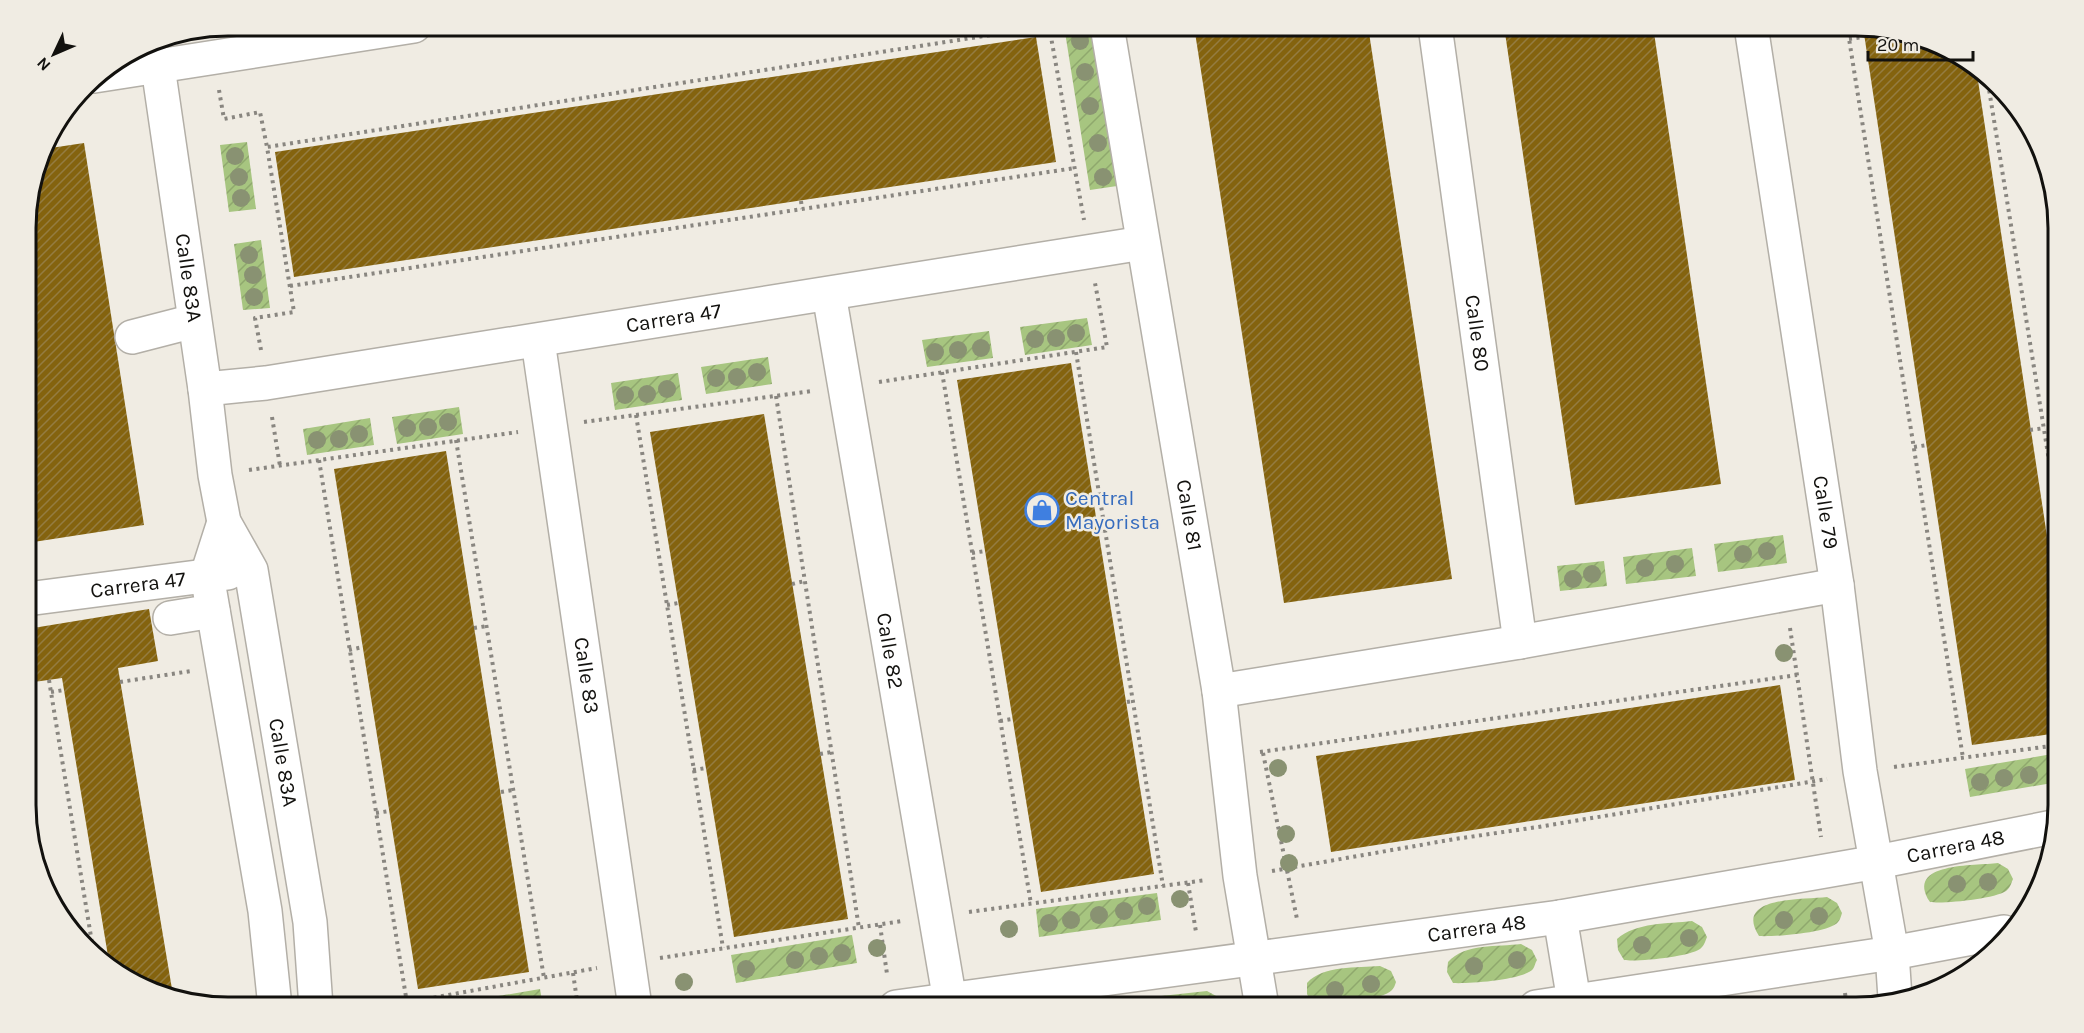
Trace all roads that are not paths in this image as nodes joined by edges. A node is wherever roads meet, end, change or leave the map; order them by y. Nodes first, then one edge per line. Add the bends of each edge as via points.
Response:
1 (349, 36) edge
2 (1109, 36) edge
3 (1437, 36) edge
4 (1753, 36) edge
5 (158, 67) junction
6 (116, 73) edge
7 (1143, 243) junction
8 (829, 294) junction
9 (194, 321) junction
10 (132, 337) dead end
11 (538, 341) junction
12 (205, 389) junction
13 (225, 522) junction
14 (251, 570) junction
15 (207, 575) junction
16 (1837, 585) junction
17 (36, 598) edge
18 (213, 610) junction
19 (170, 618) dead end
20 (1520, 642) junction
21 (1219, 691) junction
22 (2046, 829) edge
23 (1877, 862) junction
24 (1560, 917) junction
25 (1999, 933) edge
26 (1892, 953) junction
27 (1253, 959) junction
28 (1895, 993) edge
29 (274, 997) edge
30 (315, 997) edge
31 (633, 997) edge
32 (949, 997) edge
33 (991, 997) edge
34 (1260, 997) edge
35 (1573, 997) edge
36 (1623, 997) edge

1 - 5 street
2 - 7 street, Calle 81
3 - 20 street, Calle 80
4 - 16 street, Calle 79
5 - 6 street
5 - 9 street, Calle 83A
7 - 8 street, Carrera 47
7 - 21 street, Calle 81
8 - 11 street, Carrera 47
8 - 32 street, Calle 82
9 - 10 street
9 - 12 street, Calle 83A
11 - 12 street, Carrera 47
11 - 31 street, Calle 83
12 - 13 street, Calle 83A
13 - 14 street, Calle 83A
13 - 15 street, Calle 83A
14 - 15 street, Carrera 47
14 - 30 street, Calle 83A via 310,922
15 - 17 street, Carrera 47
15 - 18 street, Calle 83A
16 - 20 street
16 - 23 street, Calle 79 via 1860,771
18 - 19 street
18 - 29 street, Calle 83A via 265,911
20 - 21 street
21 - 27 street, Calle 81
22 - 23 street, Carrera 48
23 - 24 street, Carrera 48
23 - 26 street, Calle 79
24 - 27 street, Carrera 48
24 - 35 street
25 - 26 street
26 - 28 street, Calle 79
26 - 36 street
27 - 33 street, Carrera 48
27 - 34 street, Calle 81

